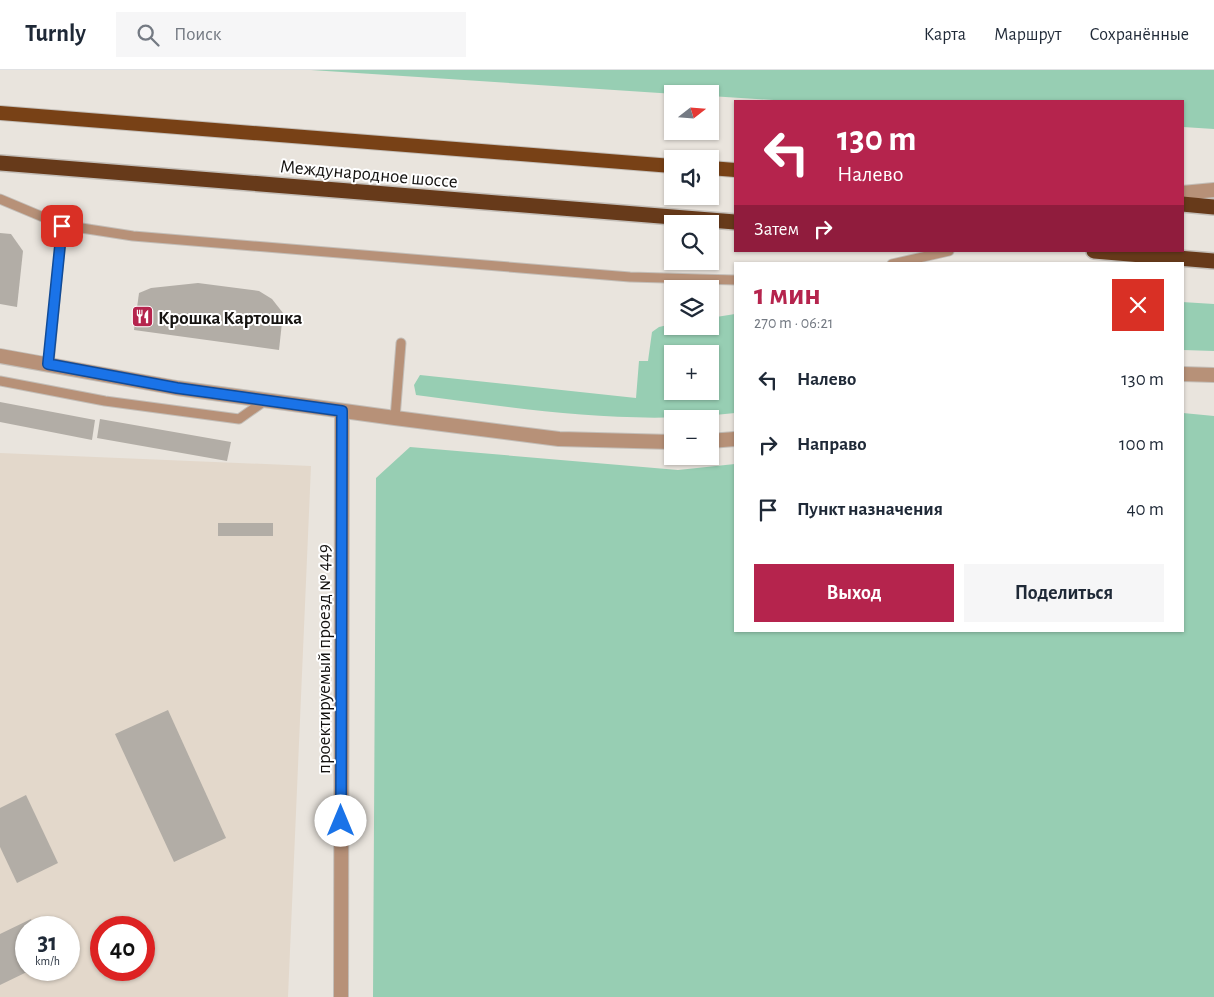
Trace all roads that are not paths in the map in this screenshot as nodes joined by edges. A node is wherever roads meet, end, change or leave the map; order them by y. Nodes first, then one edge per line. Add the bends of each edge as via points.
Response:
1 (0, 113) edge
2 (0, 163) edge
3 (664, 165) edge
4 (719, 169) edge
5 (734, 170) edge
6 (1214, 190) edge
7 (1184, 193) edge
8 (0, 199) edge
9 (1184, 204) edge
10 (1214, 207) edge
11 (734, 222) edge
12 (62, 226) junction
13 (945, 252) edge
14 (1106, 252) edge
15 (1214, 261) edge
16 (901, 262) edge
17 (734, 280) edge
18 (402, 343) dead end
19 (0, 356) edge
20 (48, 364) junction
21 (1184, 374) edge
22 (1214, 374) edge
23 (0, 381) edge
24 (266, 400) junction
25 (342, 411) junction
26 (395, 418) junction
27 (719, 440) edge
28 (734, 440) edge
29 (664, 442) edge
30 (341, 997) edge

1 - 3 highway, Международное шоссе
2 - 11 highway, Международное шоссе
4 - 5 highway
6 - 7 street
8 - 12 lane
9 - 10 highway
12 - 17 lane via 133,236 630,278
12 - 20 lane
13 - 16 lane
14 - 15 highway
18 - 26 lane
19 - 20 street
20 - 24 street via 177,388
21 - 22 street
23 - 24 lane via 105,401 239,418
24 - 25 street
25 - 26 street
25 - 30 street, проектируемый проезд № 449
26 - 29 street via 559,438
27 - 28 street

